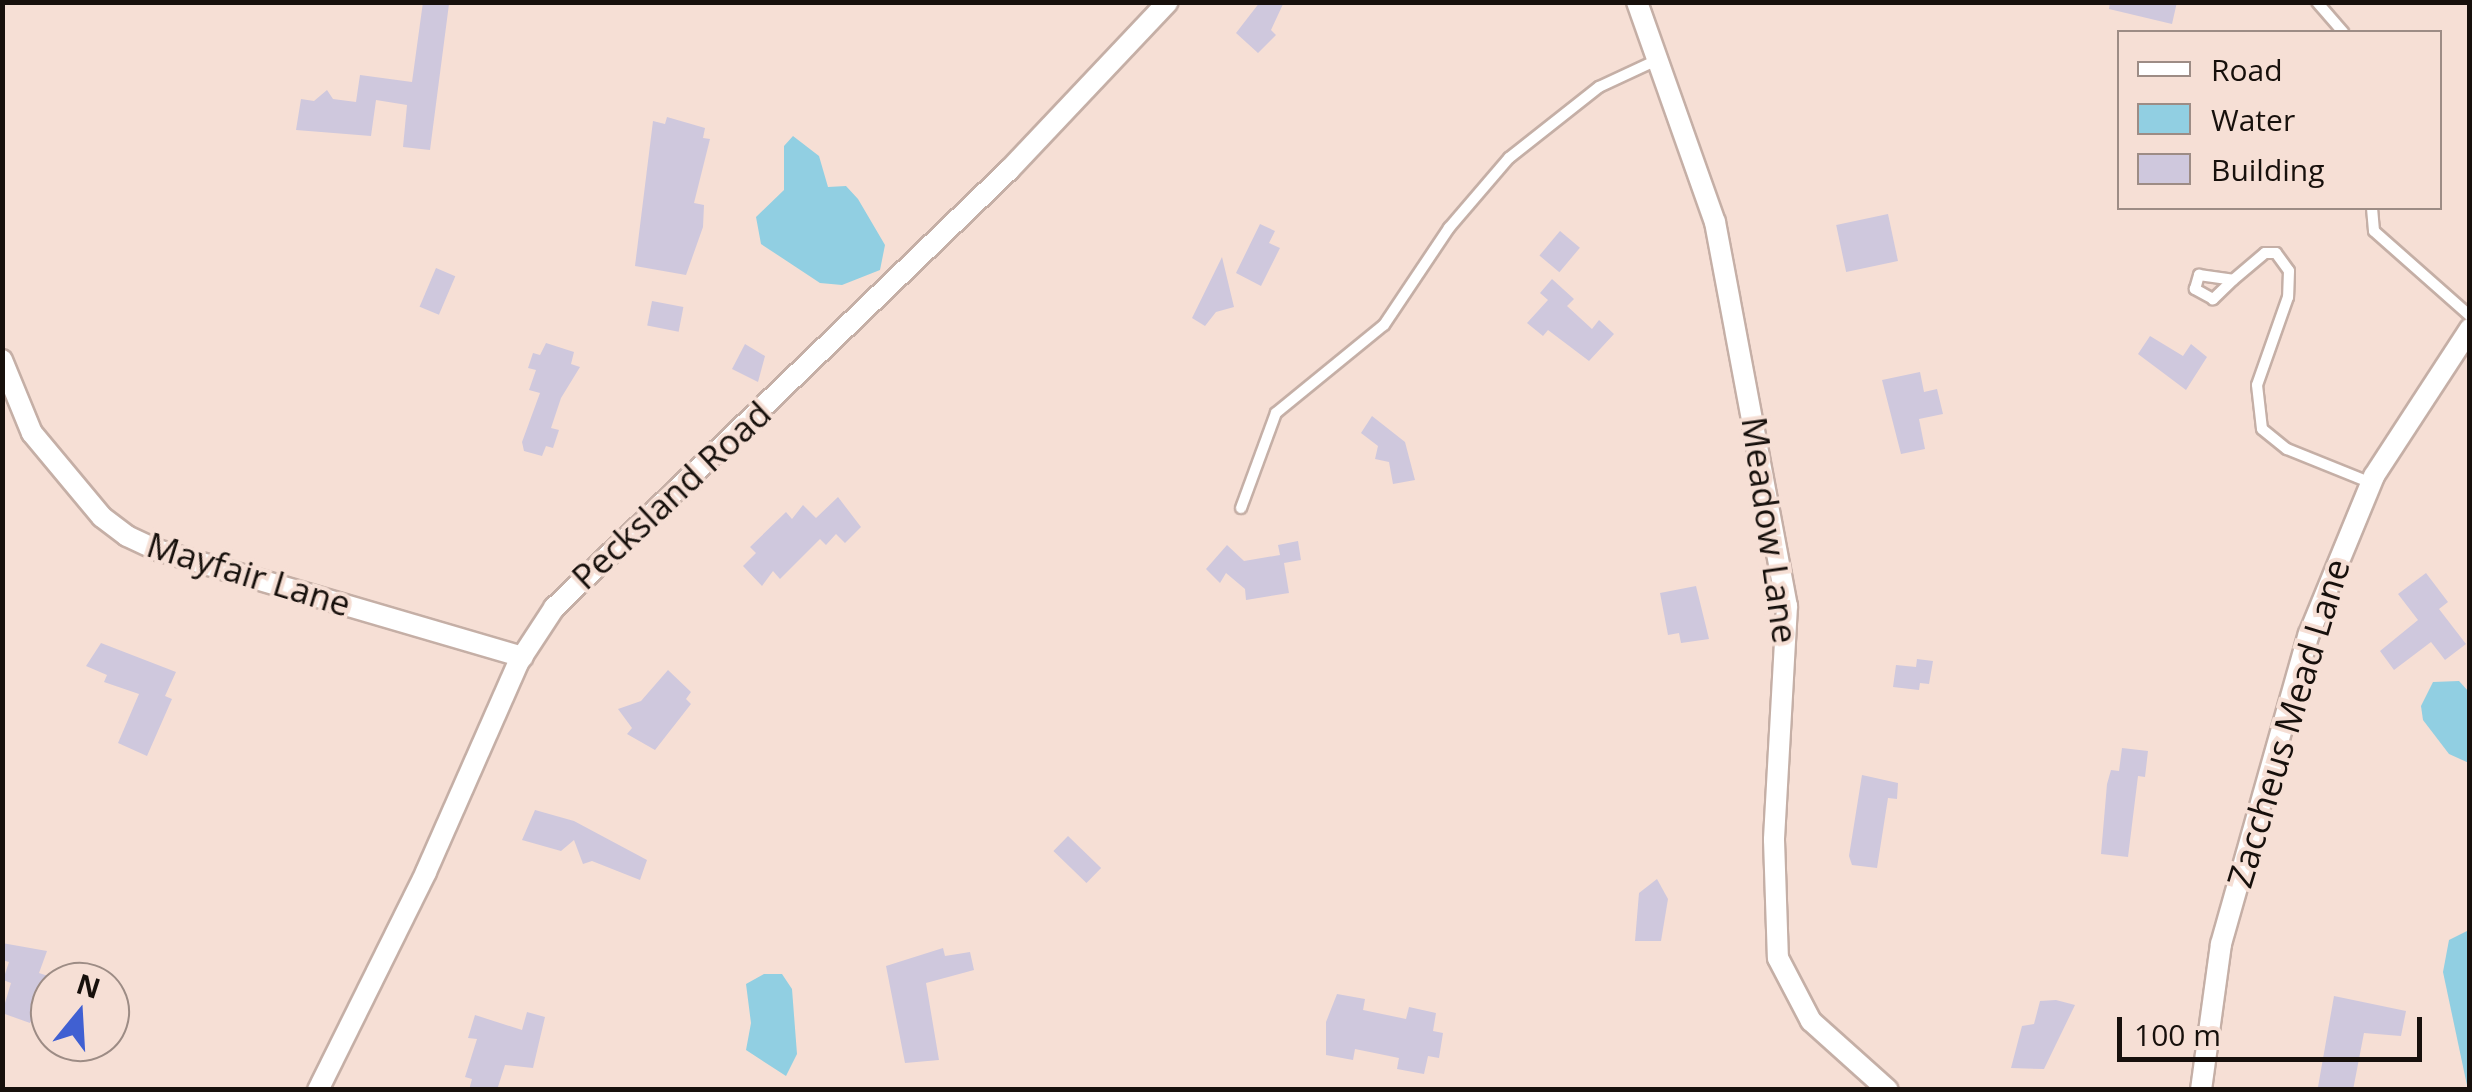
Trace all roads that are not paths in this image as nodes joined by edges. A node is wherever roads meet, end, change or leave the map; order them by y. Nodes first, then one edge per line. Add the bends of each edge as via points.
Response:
1 (1168, 2) edge
2 (1636, 2) edge
3 (2317, 2) edge
4 (2341, 30) edge
5 (1659, 60) junction
6 (2372, 210) edge
7 (2233, 280) dead end
8 (2470, 316) edge
9 (2470, 328) edge
10 (2, 360) edge
11 (2371, 483) junction
12 (1241, 508) dead end
13 (523, 657) junction
14 (318, 1090) edge
15 (1888, 1090) edge
16 (2201, 1090) edge

1 - 13 street, Pecksland Road via 905,272 582,578
2 - 5 street, Meadow Lane
3 - 4 lane
5 - 12 lane via 1599,87 1508,158 1384,325 1276,413
5 - 15 street, Meadow Lane via 1693,147 1735,304 1787,606 1774,840 1778,958 1811,1021
6 - 8 lane via 2374,231
7 - 11 lane via 2270,252 2289,271 2288,297 2257,385 2262,429 2287,449
9 - 11 street, Zaccheus Mead Lane via 2414,405
10 - 13 street, Mayfair Lane via 32,434 102,517 128,536
11 - 16 street, Zaccheus Mead Lane via 2310,634 2271,755 2209,1001
13 - 14 street, Pecksland Road

